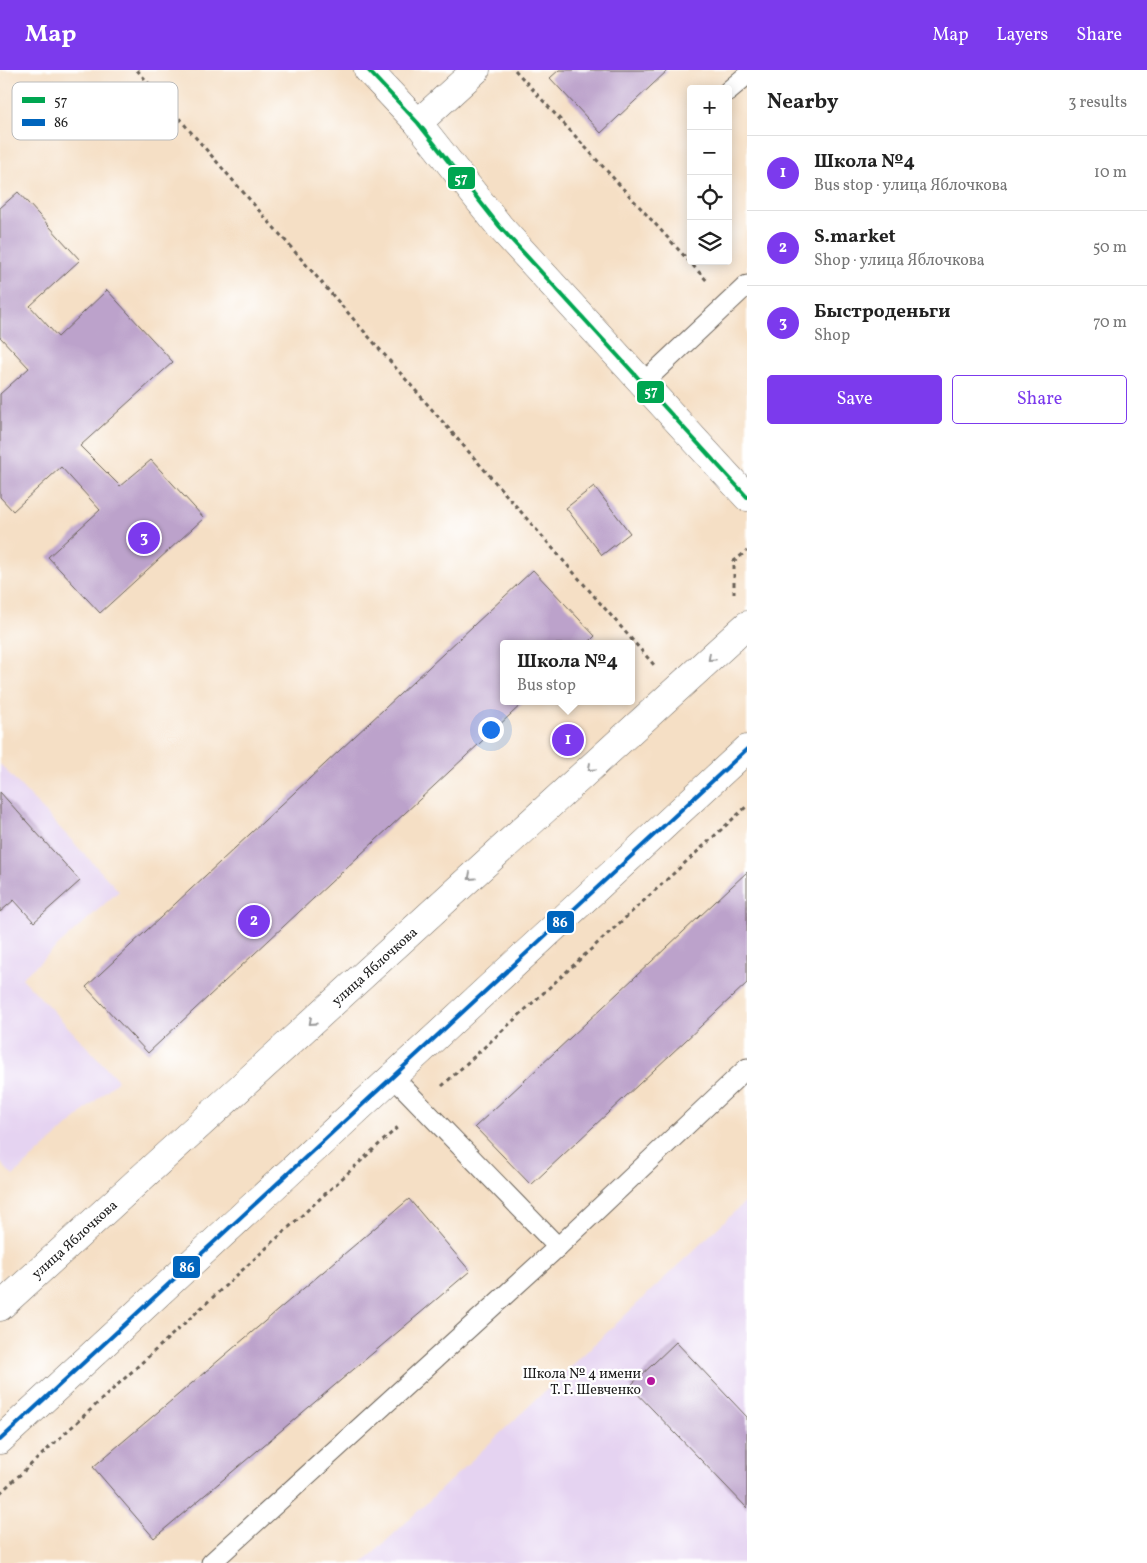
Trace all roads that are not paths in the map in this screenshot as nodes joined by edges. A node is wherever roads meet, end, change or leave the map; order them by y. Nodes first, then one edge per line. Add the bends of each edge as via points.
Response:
1 (368, 70) edge
2 (476, 70) edge
3 (747, 75) edge
4 (732, 88) edge
5 (418, 123) junction
6 (747, 285) edge
7 (643, 383) junction
8 (747, 497) edge
9 (747, 625) edge
10 (747, 749) edge
11 (747, 1068) edge
12 (393, 1077) junction
13 (558, 1247) junction
14 (0, 1306) edge
15 (0, 1440) edge
16 (211, 1563) edge

1 - 5 main road
2 - 5 main road
3 - 4 lane
5 - 7 main road via 500,227
6 - 7 lane
7 - 8 main road
9 -> 14 main road, улица Яблочкова
10 - 12 main road
11 - 13 lane
12 - 13 lane
12 - 15 main road
13 - 16 lane

